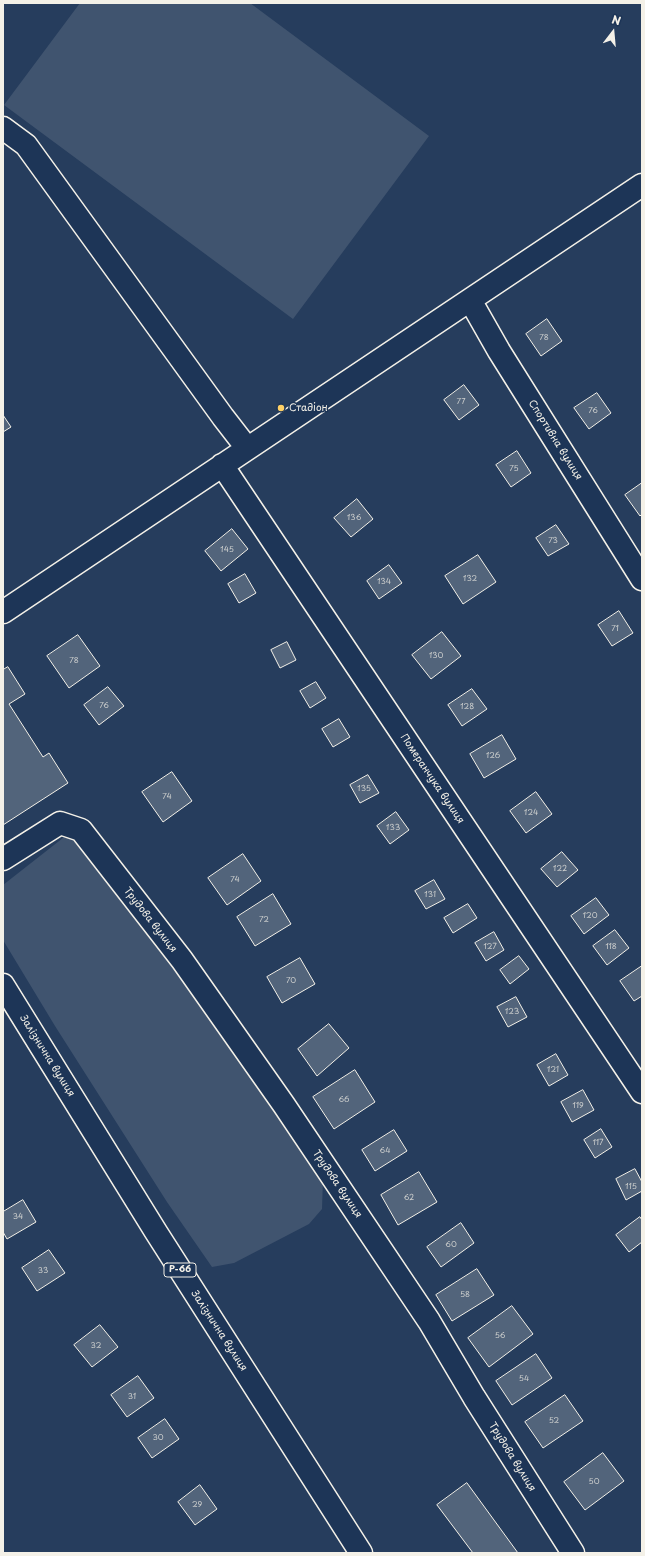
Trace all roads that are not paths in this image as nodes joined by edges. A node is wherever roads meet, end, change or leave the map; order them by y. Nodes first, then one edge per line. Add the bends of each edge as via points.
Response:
1 (3, 128) edge
2 (642, 185) edge
3 (470, 300) junction
4 (247, 448) junction
5 (222, 465) junction
6 (642, 579) edge
7 (3, 612) edge
8 (3, 859) edge
9 (3, 985) edge
10 (642, 1092) edge
11 (361, 1553) edge
12 (573, 1553) edge

1 - 4 street via 26,145
2 - 3 street
3 - 4 street
3 - 6 street, Спортивна вулиця via 499,351
4 - 5 street
5 - 7 street
5 - 10 street, Померанчука вулиця
8 - 12 street, Трудова вулиця via 60,823 81,830 182,960 284,1105 429,1321
9 - 11 street, Залізнична вулиця / Р-66 via 156,1232

